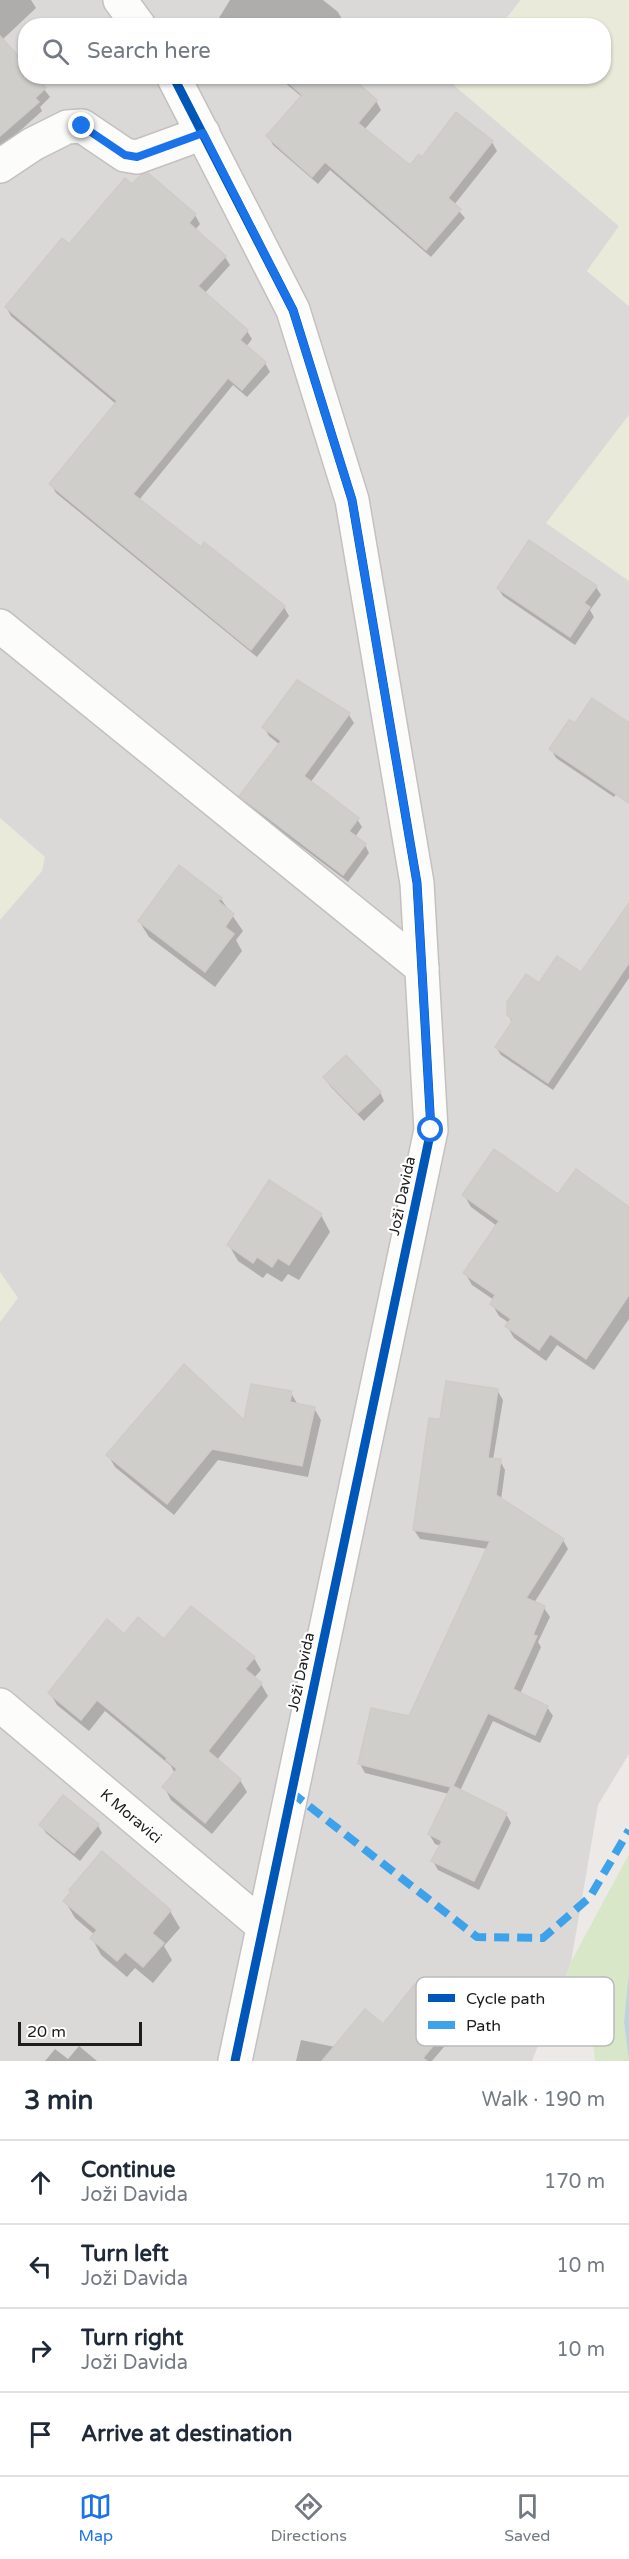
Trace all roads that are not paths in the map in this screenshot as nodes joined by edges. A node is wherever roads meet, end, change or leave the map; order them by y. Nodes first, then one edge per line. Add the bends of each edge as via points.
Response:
1 (120, 0) edge
2 (133, 18) edge
3 (177, 84) edge
4 (203, 133) junction
5 (0, 166) edge
6 (0, 626) edge
7 (422, 968) junction
8 (0, 1705) edge
9 (263, 1926) junction
10 (235, 2061) edge

1 - 2 street
3 - 4 street, Joži Davida
4 - 5 street via 137,157 125,155 82,126 67,127
4 - 7 street, Joži Davida via 293,310 352,500 417,883
6 - 7 street
7 - 9 street, Joži Davida via 431,1130
8 - 9 street, K Moravici
9 - 10 street, Joži Davida

